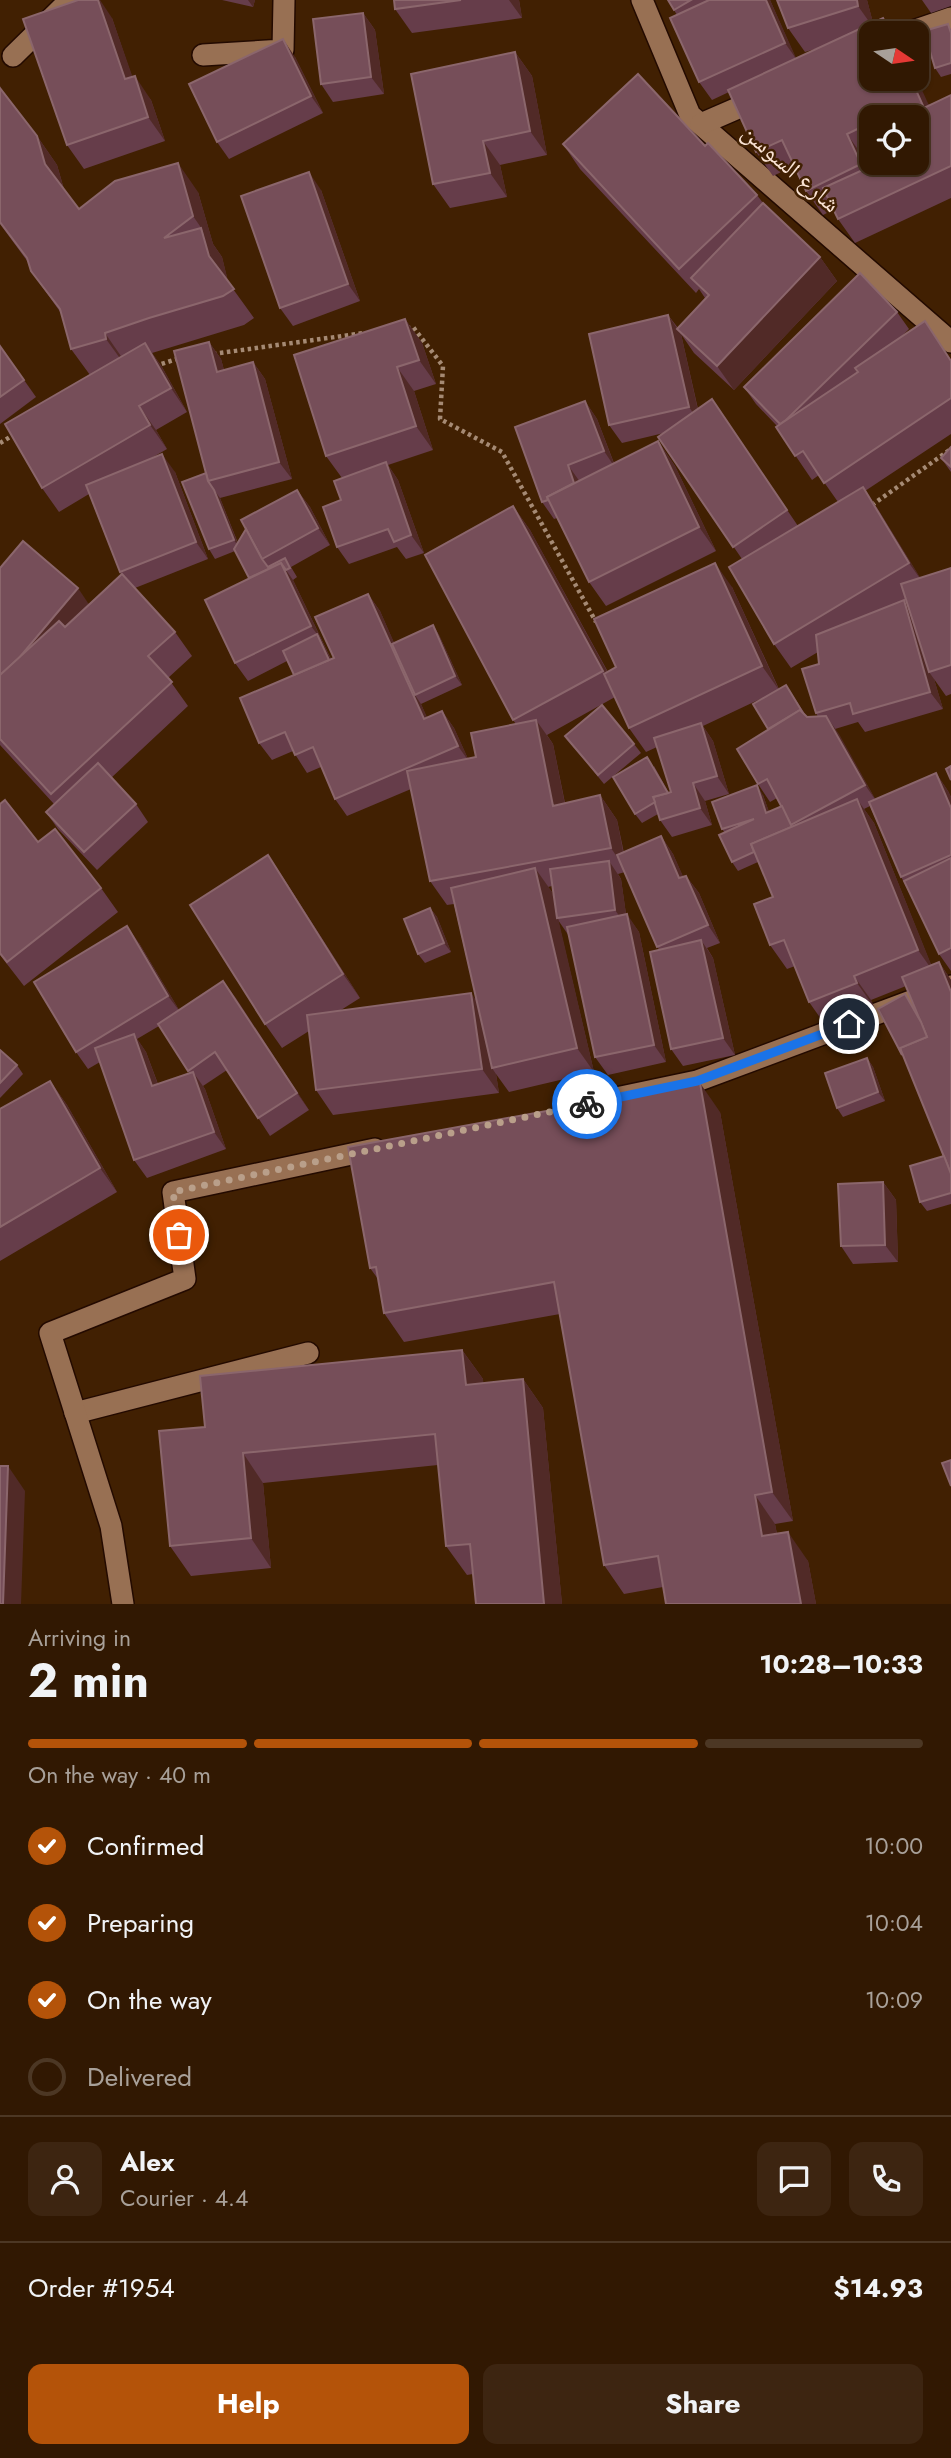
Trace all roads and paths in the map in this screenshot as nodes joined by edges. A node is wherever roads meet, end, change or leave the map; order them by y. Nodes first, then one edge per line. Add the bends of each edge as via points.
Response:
1 (70, 0) edge
2 (284, 0) edge
3 (642, 0) edge
4 (951, 18) edge
5 (929, 26) edge
6 (203, 55) dead end
7 (13, 56) dead end
8 (786, 87) edge
9 (701, 124) junction
10 (400, 329) edge
11 (373, 332) edge
12 (951, 342) edge
13 (205, 355) edge
14 (193, 356) edge
15 (145, 371) edge
16 (24, 428) edge
17 (0, 443) edge
18 (951, 449) edge
19 (867, 509) edge
20 (599, 628) edge
21 (951, 986) edge
22 (576, 1107) edge
23 (401, 1144) edge
24 (308, 1353) dead end
25 (75, 1413) junction
26 (123, 1604) edge

1 - 7 street
2 - 6 street via 283,50
3 - 9 street, شارع السوسن via 690,115
4 - 5 street
8 - 9 street
9 - 12 street, شارع السوسن
10 - 20 path via 413,327 443,366 440,419 502,452
11 - 13 path
14 - 15 path via 169,359
16 - 17 path
18 - 19 path
21 - 22 street via 697,1081
23 - 25 street via 173,1192 185,1279 50,1334
24 - 25 street
25 - 26 street via 111,1526

